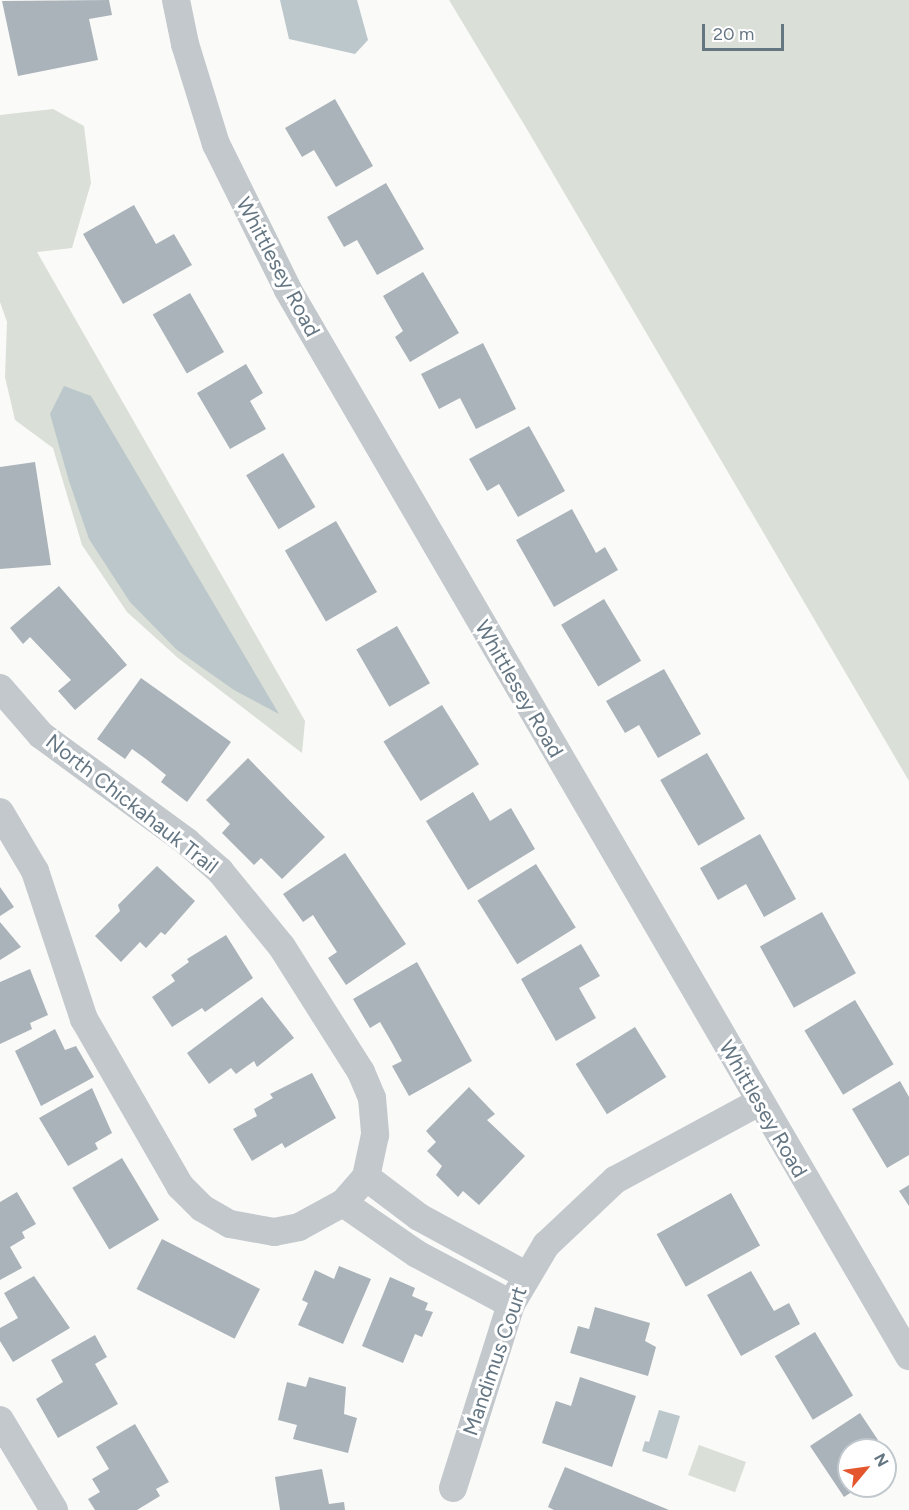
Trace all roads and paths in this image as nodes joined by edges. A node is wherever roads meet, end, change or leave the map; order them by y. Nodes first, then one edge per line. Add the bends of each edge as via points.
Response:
1 (176, 0) edge
2 (0, 688) edge
3 (0, 812) edge
4 (759, 1102) junction
5 (366, 1177) junction
6 (343, 1203) junction
7 (526, 1275) junction
8 (511, 1304) junction
9 (909, 1356) edge
10 (0, 1420) edge
11 (453, 1488) dead end
12 (54, 1510) edge

1 - 4 street, Whittlesey Road via 203,108 247,212
2 - 5 street, North Chickahauk Trail via 41,735 187,842 220,871 282,947 361,1072 372,1098 375,1135
3 - 6 street, North Chickahauk Trail via 35,872 84,1019 180,1186 202,1208 230,1224 254,1231 299,1227
4 - 7 street, Mandimus Court via 615,1180 567,1222
4 - 9 street, Whittlesey Road
5 - 6 street, North Chickahauk Trail
5 - 7 street via 419,1217
6 - 8 street via 417,1254
7 - 8 street, Mandimus Court
8 - 11 street, Mandimus Court
10 - 12 street

